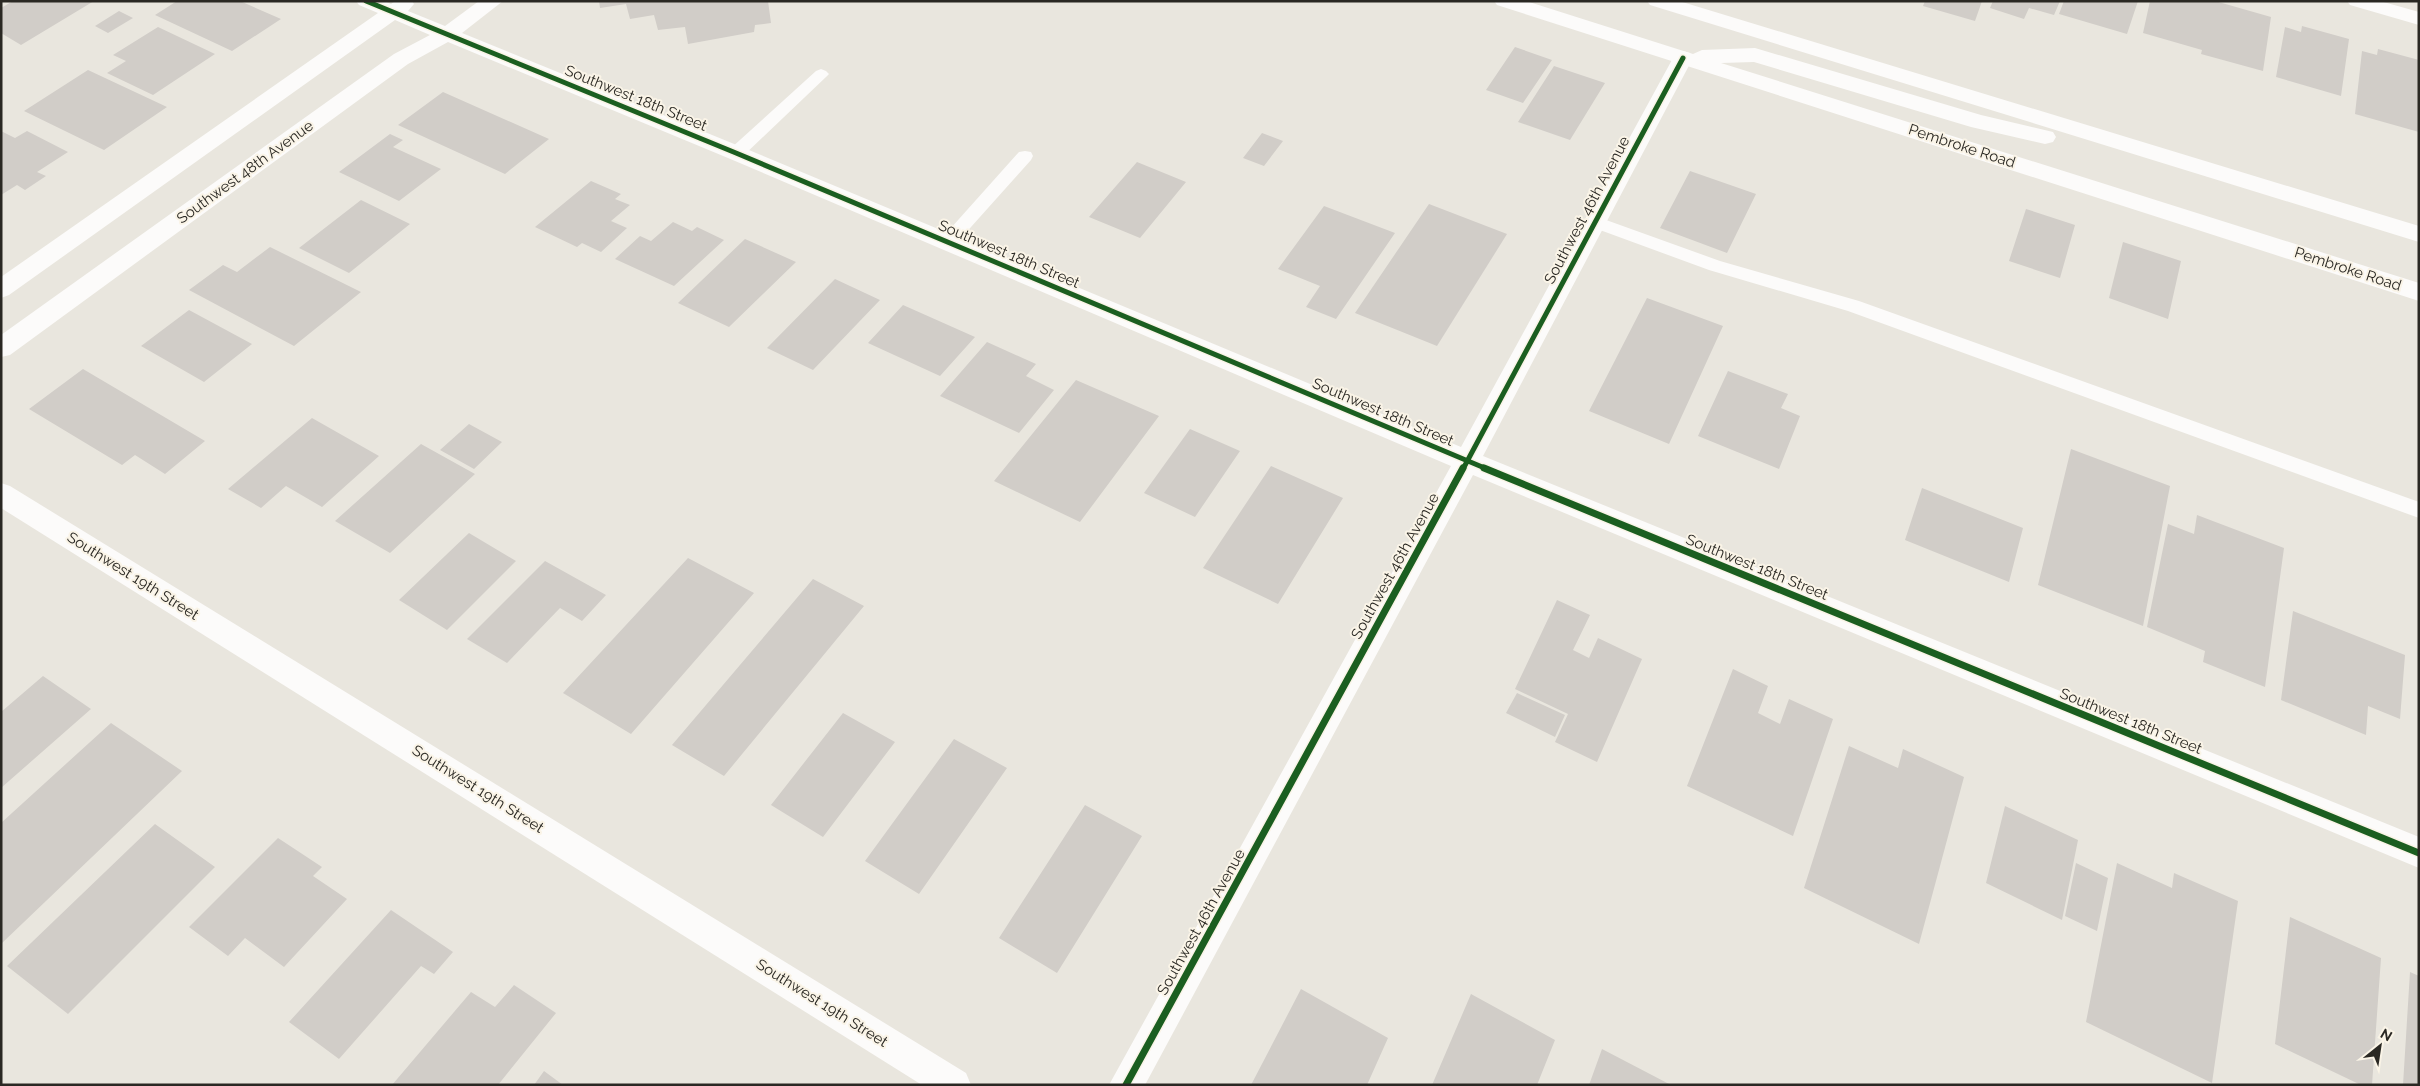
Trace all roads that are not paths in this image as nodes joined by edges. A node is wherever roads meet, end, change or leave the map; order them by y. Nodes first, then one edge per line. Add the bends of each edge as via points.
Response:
1 (366, 1) edge
2 (493, 1) edge
3 (1504, 1) edge
4 (1657, 1) edge
5 (2357, 1) edge
6 (399, 7) edge
7 (2419, 19) edge
8 (447, 34) junction
9 (1683, 58) junction
10 (821, 74) dead end
11 (736, 153) junction
12 (1025, 156) dead end
13 (2271, 189) junction
14 (1595, 222) junction
15 (2419, 234) edge
16 (948, 242) junction
17 (1, 289) edge
18 (2419, 292) edge
19 (1, 348) edge
20 (1467, 461) junction
21 (1, 494) edge
22 (2419, 510) edge
23 (2419, 853) edge
24 (954, 1085) edge
25 (1126, 1085) edge

1 - 6 street, Southwest 18th Street
2 - 8 street, Southwest 48th Avenue
3 - 9 street, Pembroke Road
4 - 13 street
5 - 7 street
6 - 8 street, Southwest 18th Street
6 - 17 street
8 - 11 street, Southwest 18th Street
8 - 19 street, Southwest 48th Avenue via 401,59
9 - 13 street via 1755,55 1979,122
9 - 14 street, Southwest 46th Avenue
9 - 18 street, Pembroke Road
10 - 11 lane
11 - 16 street, Southwest 18th Street
12 - 16 lane
13 - 15 street
14 - 20 street, Southwest 46th Avenue
14 - 22 lane via 1716,266 1853,306
16 - 20 street, Southwest 18th Street
20 - 23 street, Southwest 18th Street
20 - 25 street, Southwest 46th Avenue
21 - 24 street, Southwest 19th Street

